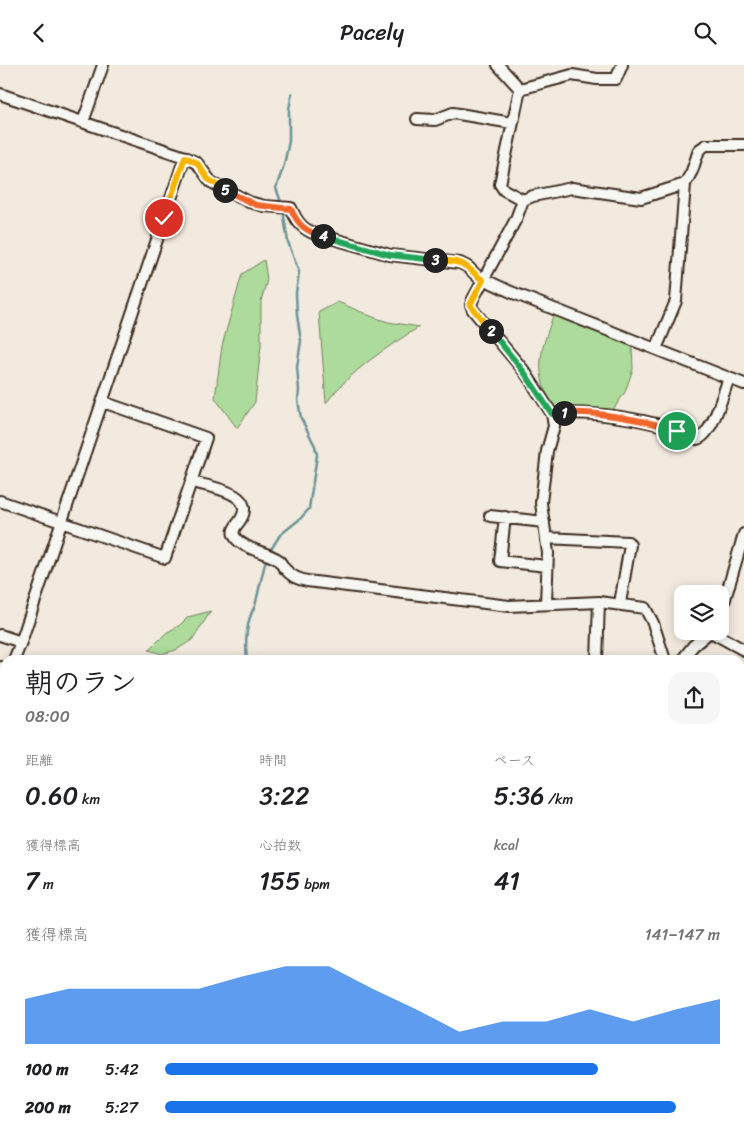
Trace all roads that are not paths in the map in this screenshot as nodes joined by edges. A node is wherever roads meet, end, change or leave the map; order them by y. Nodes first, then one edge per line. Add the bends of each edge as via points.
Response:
1 (103, 65) edge
2 (498, 65) edge
3 (622, 65) edge
4 (520, 89) junction
5 (0, 93) edge
6 (418, 119) dead end
7 (83, 122) junction
8 (512, 123) junction
9 (744, 145) edge
10 (185, 157) junction
11 (685, 184) junction
12 (523, 200) junction
13 (483, 280) junction
14 (656, 349) junction
15 (729, 378) junction
16 (744, 384) edge
17 (103, 402) junction
18 (552, 414) junction
19 (192, 483) junction
20 (0, 501) edge
21 (490, 515) dead end
22 (505, 517) junction
23 (62, 522) junction
24 (544, 522) junction
25 (744, 534) edge
26 (546, 538) junction
27 (547, 566) junction
28 (729, 585) edge
29 (599, 601) junction
30 (546, 603) junction
31 (620, 603) junction
32 (0, 635) edge
33 (700, 640) edge
34 (728, 640) edge
35 (744, 649) edge
36 (18, 651) edge
37 (598, 655) edge
38 (663, 655) edge
39 (686, 655) edge

1 - 7 street
2 - 4 street
3 - 4 street via 616,79 572,75
4 - 8 street
5 - 7 street
6 - 8 street via 434,120 453,113
7 - 10 street
8 - 12 street via 500,184 504,190
9 - 11 street via 706,145 699,150
10 - 13 street via 197,163 211,182 244,200 291,209 296,221 313,233 390,255 460,263
10 - 17 street
11 - 12 street via 641,198 572,188
11 - 14 street via 676,301
12 - 13 street
13 - 14 street
13 - 18 street via 470,305 524,372
14 - 15 street
15 - 16 street
15 - 18 street via 706,435 697,439 668,427 609,415
17 - 19 street via 206,438
17 - 23 street
18 - 24 street via 554,426 540,503
19 - 23 street via 165,558
19 - 30 street via 230,492 239,498 245,512 234,529 235,538 278,560 295,578 509,606
20 - 23 street
21 - 22 street
22 - 24 street
22 - 27 street via 500,561
23 - 36 street
24 - 26 street
25 - 28 street
26 - 27 street
26 - 31 street via 628,543
27 - 30 street
29 - 30 street
29 - 31 street
29 - 37 street
31 - 38 street via 645,608
32 - 36 street
33 - 39 street
34 - 35 street

